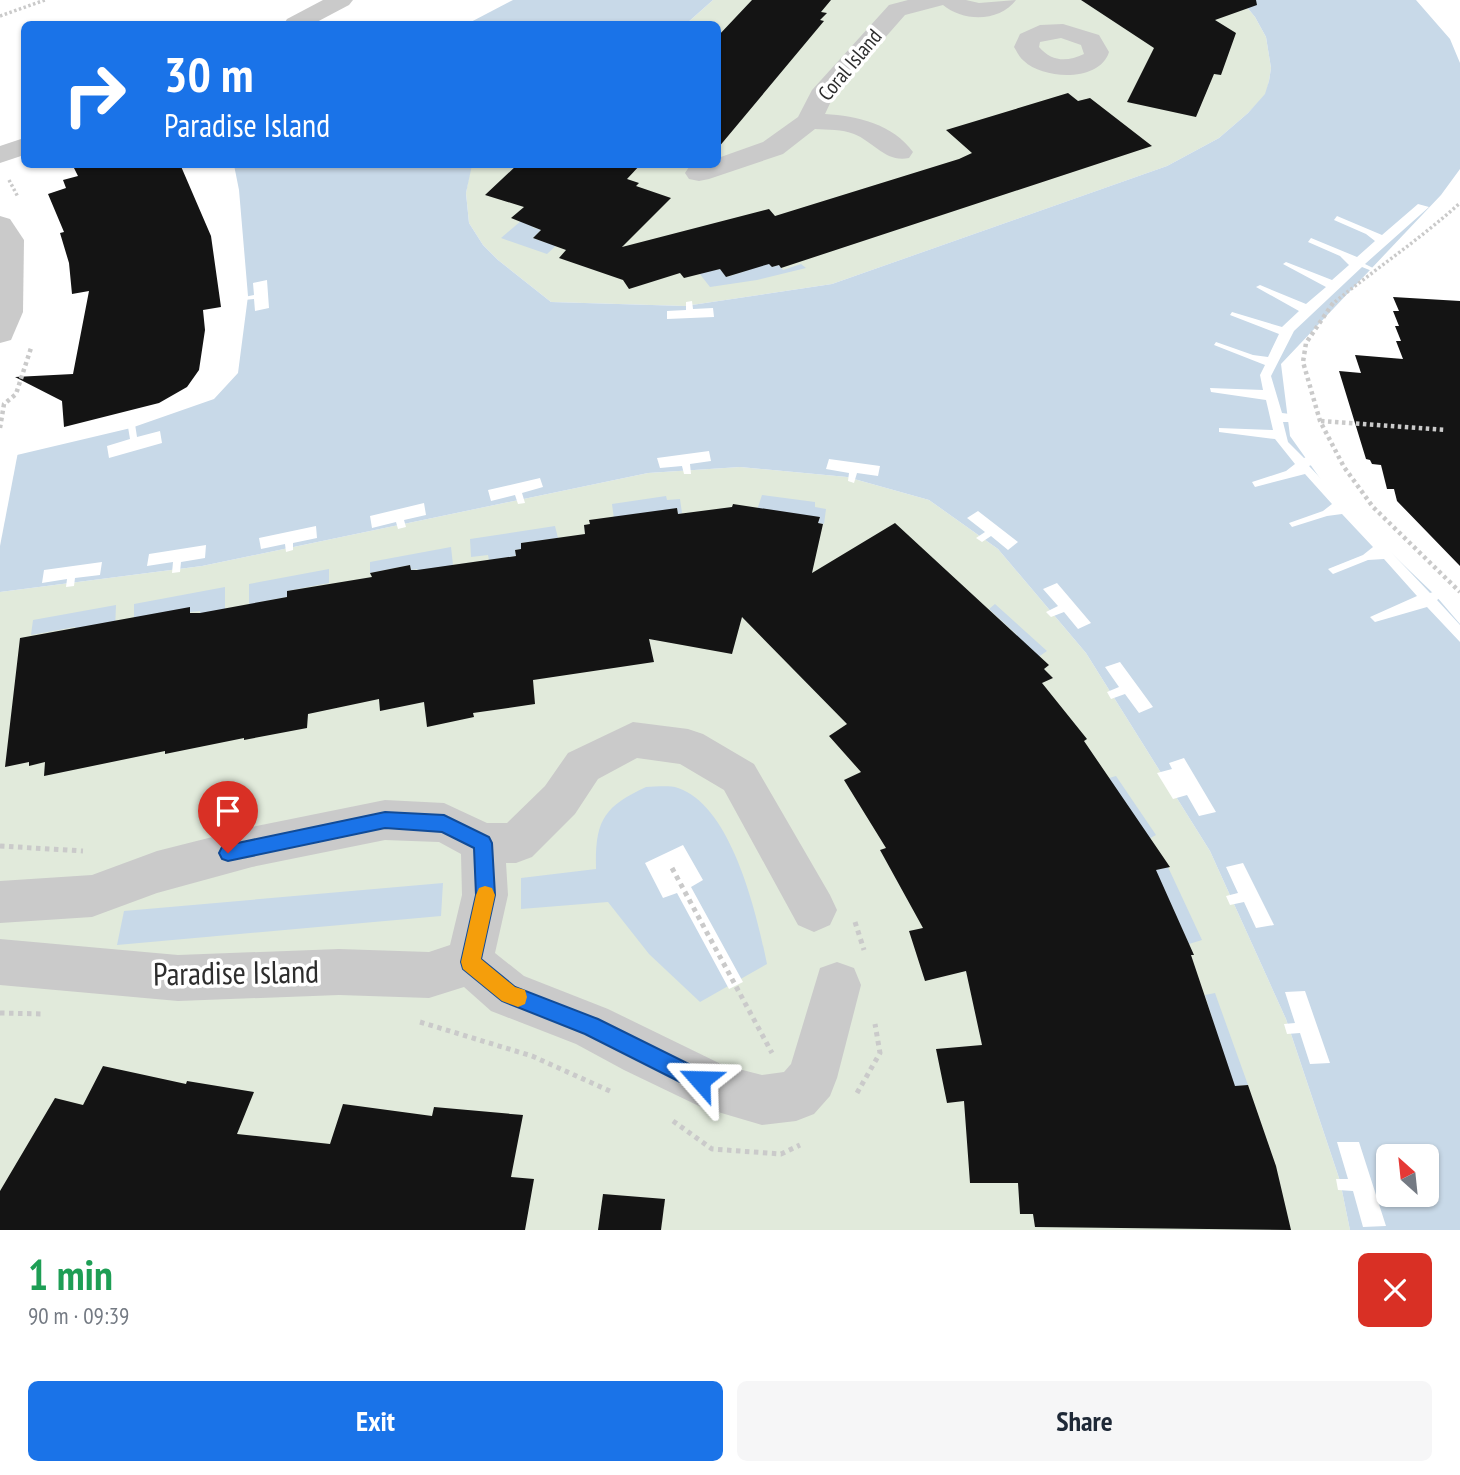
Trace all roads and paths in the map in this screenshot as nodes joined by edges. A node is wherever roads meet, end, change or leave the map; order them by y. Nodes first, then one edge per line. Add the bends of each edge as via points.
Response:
1 (46, 0) edge
2 (341, 0) edge
3 (935, 0) edge
4 (951, 0) edge
5 (1001, 4) edge
6 (0, 16) edge
7 (302, 21) edge
8 (1042, 32) dead end
9 (809, 121) junction
10 (21, 147) edge
11 (899, 152) dead end
12 (0, 155) edge
13 (721, 166) edge
14 (715, 168) edge
15 (699, 173) dead end
16 (1460, 203) edge
17 (0, 225) edge
18 (0, 333) edge
19 (4, 404) dead end
20 (1320, 421) junction
21 (0, 428) edge
22 (1446, 430) dead end
23 (1460, 592) edge
24 (483, 843) junction
25 (672, 868) dead end
26 (0, 902) edge
27 (814, 910) dead end
28 (0, 962) edge
29 (470, 962) junction
30 (837, 985) dead end
31 (796, 1096) junction

1 - 6 path
2 - 7 street
3 - 9 street, Coral Island via 897,10 821,94
4 - 5 street via 974,11
5 - 8 street
9 - 11 street, Coral Island via 853,123 876,132
9 - 13 street, Coral Island via 761,154
10 - 12 street
14 - 15 street, Coral Island
16 - 20 path via 1330,306 1306,343 1303,362
17 - 18 street via 9,240 7,312
19 - 21 path
20 - 22 path
20 - 23 path via 1344,467 1373,507
24 - 26 street via 444,824 385,820 252,847 157,872 92,896
24 - 27 street via 516,843 560,800 583,766 633,740 688,747 739,776
24 - 29 street via 485,895
25 - 31 path
28 - 29 street, Paradise Island via 178,978 339,972 429,975
29 - 31 street via 509,994 591,1026 719,1089 762,1100
30 - 31 street via 812,1078

